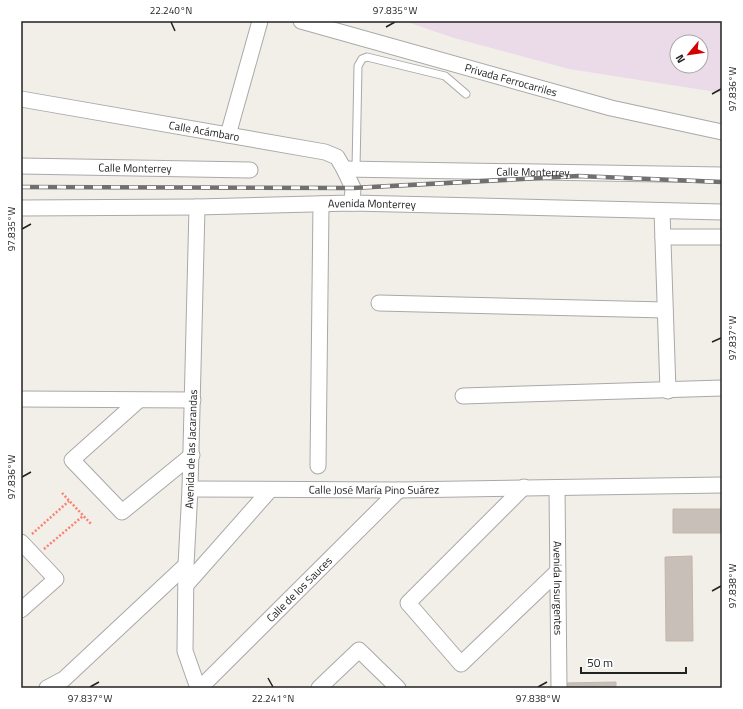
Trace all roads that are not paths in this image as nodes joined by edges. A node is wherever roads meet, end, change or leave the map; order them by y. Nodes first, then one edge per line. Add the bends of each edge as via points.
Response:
1 (260, 21) edge
2 (301, 21) edge
3 (466, 94) dead end
4 (21, 99) edge
5 (722, 132) edge
6 (228, 135) junction
7 (21, 166) edge
8 (350, 169) junction
9 (250, 170) dead end
10 (722, 175) edge
11 (352, 203) junction
12 (321, 204) junction
13 (198, 207) junction
14 (21, 208) edge
15 (662, 211) junction
16 (722, 212) edge
17 (663, 236) junction
18 (722, 237) edge
19 (379, 304) dead end
20 (665, 310) junction
21 (722, 388) edge
22 (668, 391) junction
23 (463, 396) dead end
24 (21, 399) edge
25 (193, 400) junction
26 (138, 401) junction
27 (192, 455) junction
28 (318, 466) dead end
29 (722, 485) edge
30 (524, 487) junction
31 (557, 488) junction
32 (190, 489) junction
33 (270, 490) junction
34 (399, 490) junction
35 (21, 542) edge
36 (186, 565) junction
37 (556, 573) junction
38 (186, 585) junction
39 (21, 610) edge
40 (50, 687) edge
41 (199, 688) edge
42 (319, 688) edge
43 (398, 688) edge
44 (560, 688) edge

1 - 6 street
2 - 5 street, Privada Ferrocarriles via 611,108
3 - 8 lane via 445,76 367,57 362,59 358,66
4 - 6 street, Calle Acámbaro
6 - 8 street, Calle Acámbaro via 325,152 337,157
7 - 9 street, Calle Monterrey
8 - 10 street, Calle Monterrey
8 - 11 street, Calle Acámbaro
11 - 12 street, Avenida Monterrey
11 - 15 street, Avenida Monterrey
12 - 13 street, Avenida Monterrey
12 - 28 street
13 - 14 street, Avenida Monterrey
13 - 25 street, Avenida de las Jacarandas
15 - 16 street, Avenida Monterrey
15 - 17 street
17 - 18 street
17 - 20 street
19 - 20 street
20 - 22 street
21 - 22 street
22 - 23 street
24 - 26 street
25 - 26 street
25 - 27 street, Avenida de las Jacarandas
26 - 27 street via 72,460 122,512
27 - 32 street, Avenida de las Jacarandas
29 - 31 street, Calle José María Pino Suárez
30 - 31 street, Calle José María Pino Suárez
30 - 34 street, Calle José María Pino Suárez
30 - 37 street via 408,603 461,664
31 - 37 street, Avenida Insurgentes
32 - 33 street, Calle José María Pino Suárez
32 - 36 street, Avenida de las Jacarandas
33 - 34 street, Calle José María Pino Suárez
33 - 38 street
34 - 41 street, Calle de los Sauces
35 - 39 street via 56,579
36 - 38 street, Avenida de las Jacarandas
36 - 40 street via 64,679
37 - 44 street, Avenida Insurgentes
38 - 41 street, Avenida de las Jacarandas via 185,651
42 - 43 street via 359,650

